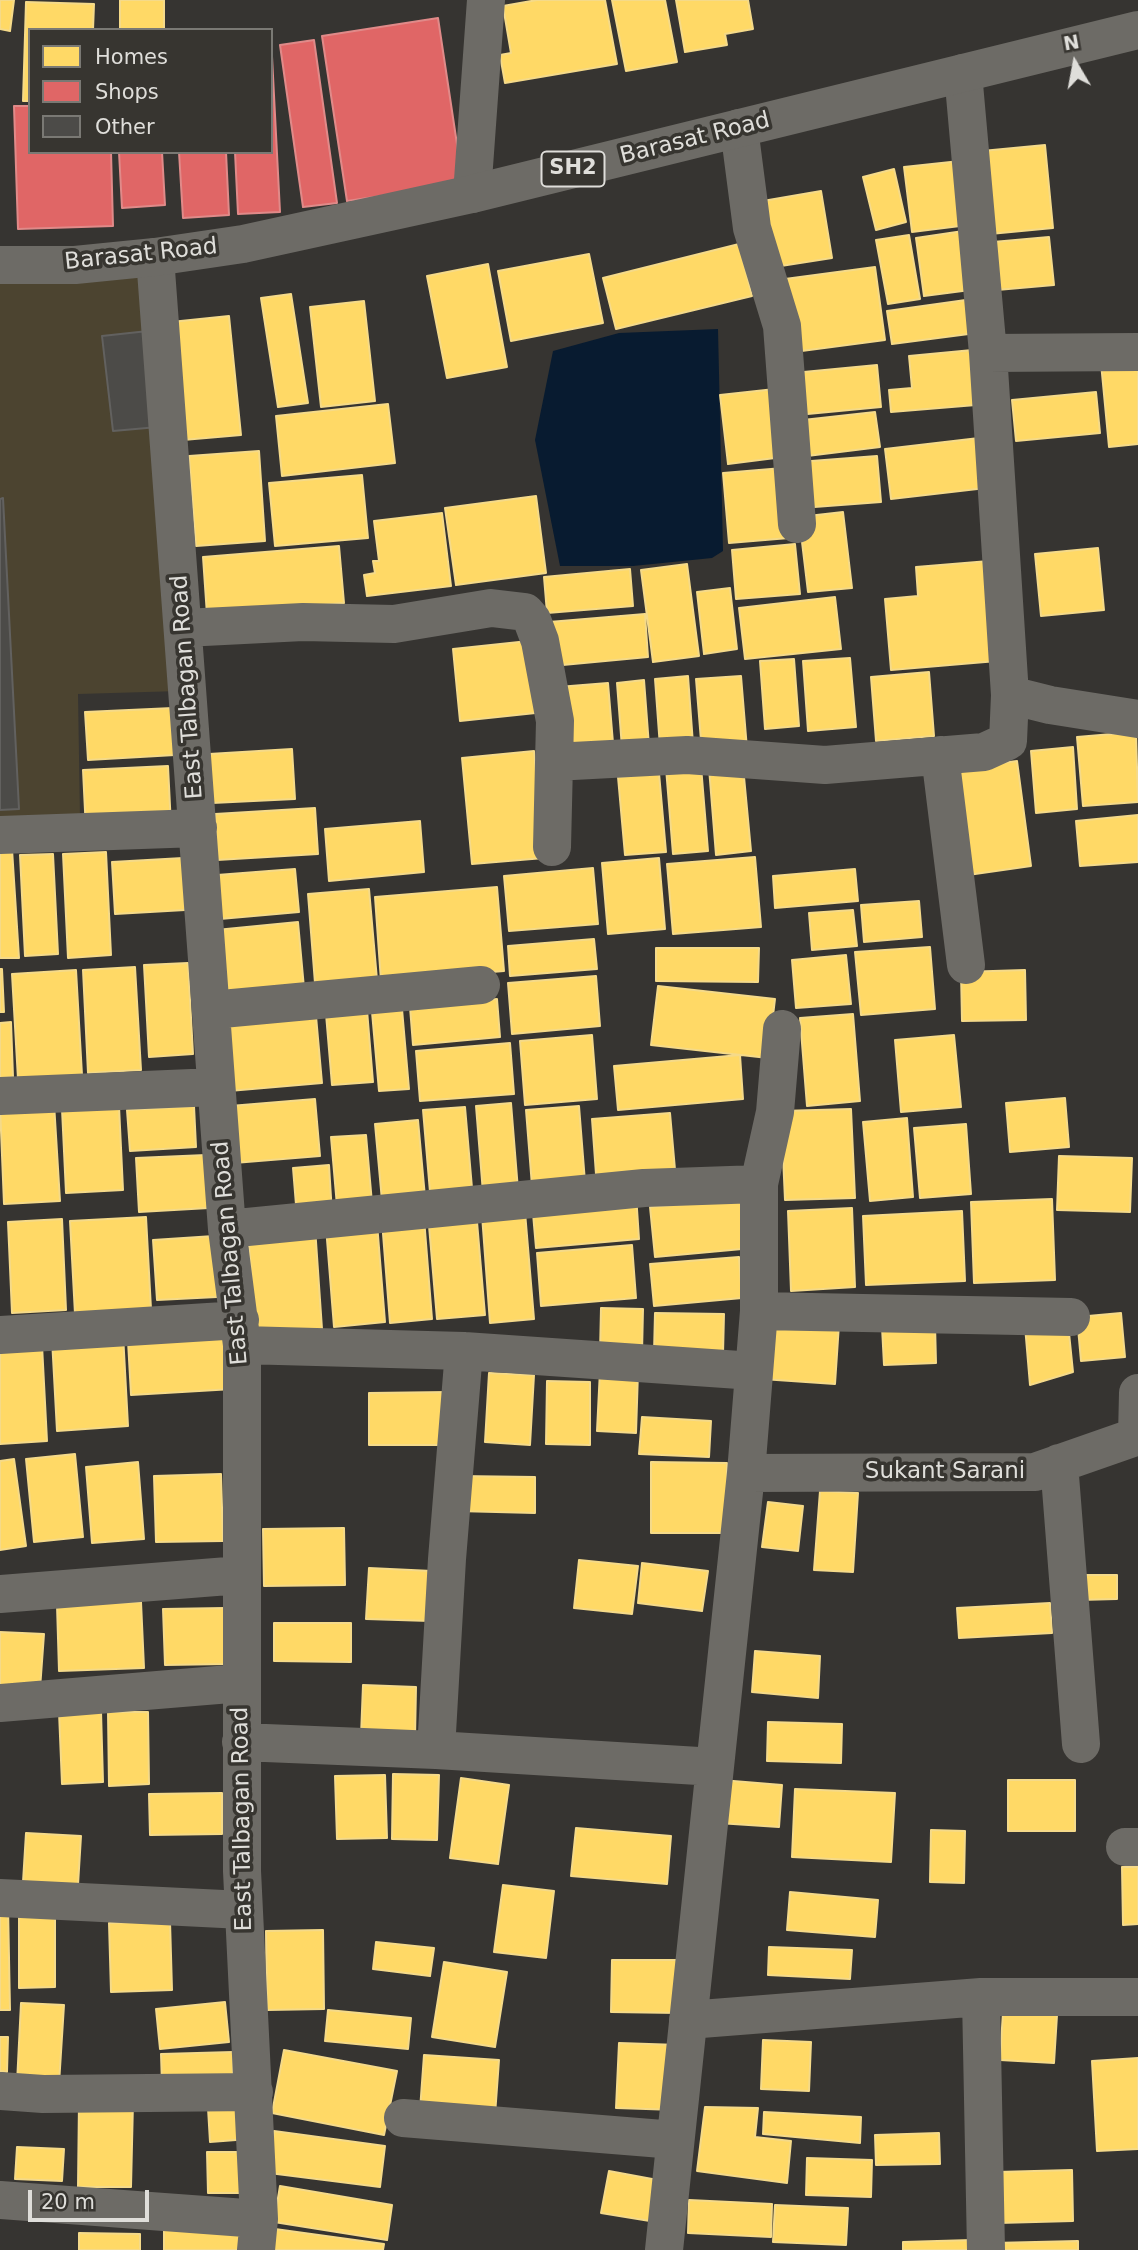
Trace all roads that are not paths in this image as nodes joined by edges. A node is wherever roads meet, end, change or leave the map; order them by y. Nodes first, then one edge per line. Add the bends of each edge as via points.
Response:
1 (486, 0) edge
2 (1138, 30) edge
3 (963, 73) junction
4 (740, 128) junction
5 (472, 194) junction
6 (155, 257) junction
7 (0, 265) edge
8 (1138, 352) edge
9 (988, 353) junction
10 (797, 524) dead end
11 (184, 628) junction
12 (1010, 695) junction
13 (1138, 719) edge
14 (940, 755) junction
15 (554, 762) junction
16 (198, 828) junction
17 (0, 835) edge
18 (552, 847) dead end
19 (966, 965) dead end
20 (481, 985) dead end
21 (211, 1010) junction
22 (782, 1029) dead end
23 (216, 1087) junction
24 (0, 1096) edge
25 (759, 1184) junction
26 (227, 1229) junction
27 (759, 1311) junction
28 (1071, 1317) dead end
29 (241, 1332) junction
30 (0, 1335) edge
31 (464, 1351) junction
32 (754, 1371) junction
33 (1138, 1393) edge
34 (1138, 1436) edge
35 (1059, 1464) junction
36 (746, 1473) junction
37 (241, 1575) junction
38 (0, 1594) edge
39 (242, 1683) junction
40 (0, 1703) edge
41 (241, 1742) junction
42 (1081, 1744) dead end
43 (436, 1750) junction
44 (715, 1767) junction
45 (0, 1898) edge
46 (243, 1910) junction
47 (981, 1997) junction
48 (1138, 1997) edge
49 (688, 2020) junction
50 (0, 2091) edge
51 (254, 2092) junction
52 (403, 2118) dead end
53 (675, 2140) junction
54 (0, 2200) edge
55 (257, 2234) edge
56 (664, 2250) edge
57 (986, 2250) edge

1 - 5 street
2 - 3 street, Barasat Road / SH2
3 - 4 street, Barasat Road / SH2
3 - 9 street
4 - 5 street, Barasat Road / SH2
4 - 10 street via 752,228 782,326
5 - 6 street, Barasat Road / SH2 via 243,244
6 - 7 street, Barasat Road / SH2 via 75,265
6 - 11 street, East Talbagan Road
8 - 9 street
9 - 12 street
11 - 15 street via 303,622 394,624 491,608 525,612 540,641 555,721
11 - 16 street, East Talbagan Road
12 - 13 street
12 - 14 street via 1008,741 984,751
14 - 15 street via 825,765 687,755
14 - 19 street
15 - 18 street
16 - 17 street
16 - 21 street, East Talbagan Road
20 - 21 street
21 - 23 street, East Talbagan Road
22 - 25 street via 775,1112
23 - 24 street
23 - 26 street, East Talbagan Road
25 - 26 street via 644,1188
25 - 27 street
26 - 29 street, East Talbagan Road
27 - 28 street
27 - 32 street
29 - 30 street
29 - 31 street
29 - 37 street, East Talbagan Road
31 - 32 street
31 - 43 street
32 - 36 street
33 - 34 street
34 - 35 street, Sukant Sarani
35 - 36 street, Sukant Sarani via 1035,1472
35 - 42 street
36 - 44 street
37 - 38 street
37 - 39 street, East Talbagan Road
39 - 40 street
39 - 41 street, East Talbagan Road
41 - 43 street
41 - 46 street, East Talbagan Road
43 - 44 street
44 - 49 street
45 - 46 street
46 - 51 street, East Talbagan Road
47 - 48 street
47 - 49 street
47 - 57 street
49 - 53 street
50 - 51 street
51 - 55 street, East Talbagan Road
52 - 53 street
53 - 56 street
54 - 55 street

